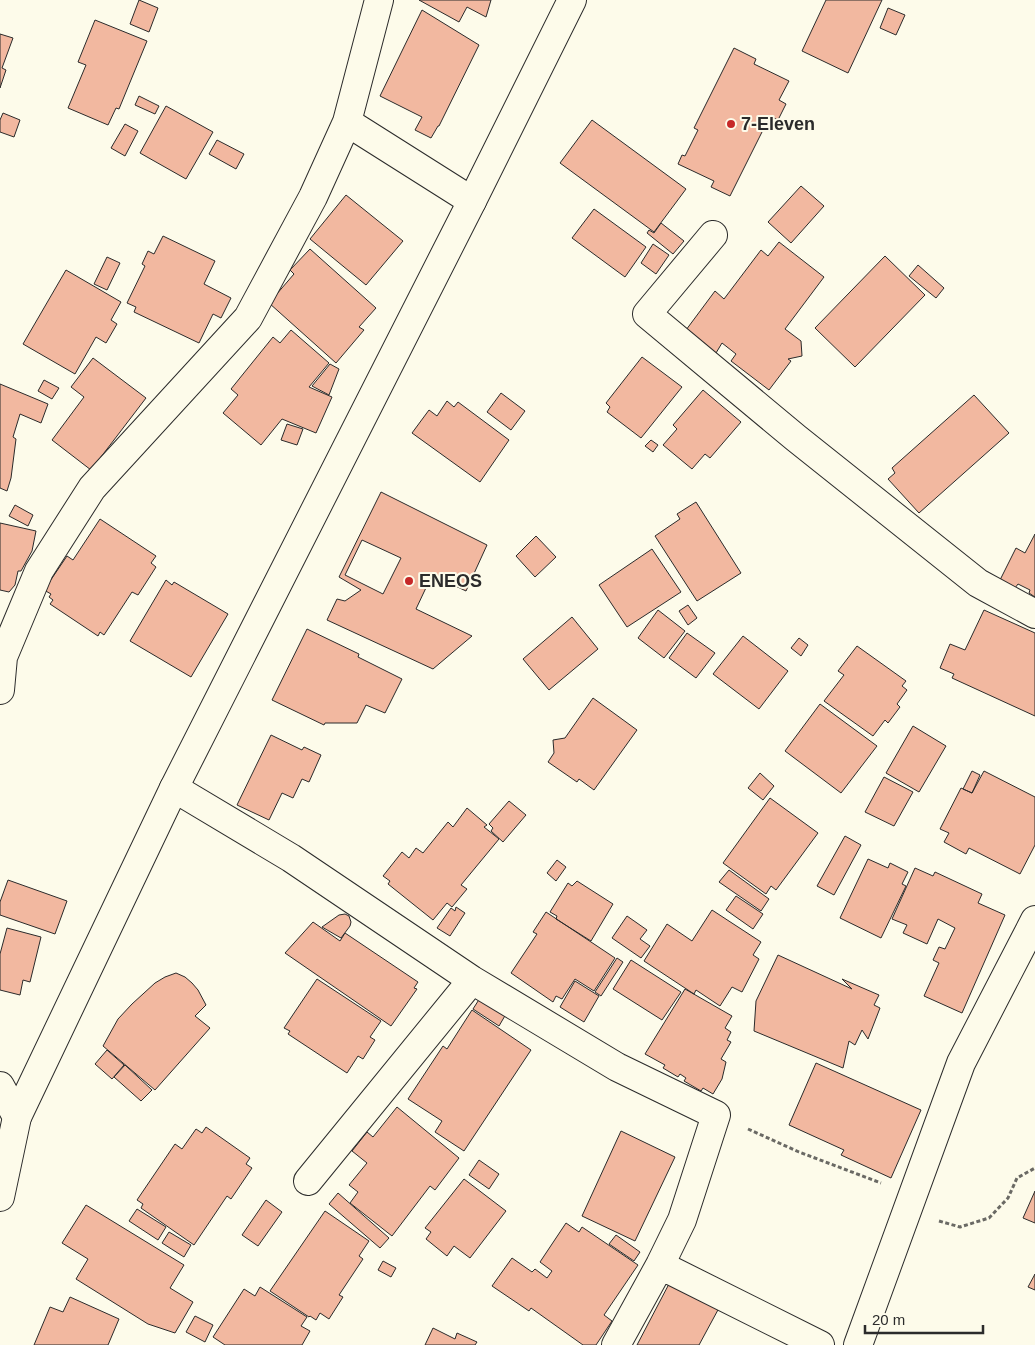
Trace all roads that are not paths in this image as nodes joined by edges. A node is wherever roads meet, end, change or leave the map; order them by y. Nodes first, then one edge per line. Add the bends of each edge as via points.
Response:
1 (380, 0) edge
2 (572, 0) edge
3 (347, 122) junction
4 (472, 201) junction
5 (712, 235) dead end
6 (1035, 614) edge
7 (0, 690) edge
8 (174, 788) junction
9 (1035, 920) edge
10 (472, 980) junction
11 (0, 1086) edge
12 (17, 1117) junction
13 (308, 1181) dead end
14 (0, 1197) edge
15 (660, 1265) junction
16 (616, 1345) edge
17 (820, 1345) edge
18 (858, 1345) edge

1 - 3 street
2 - 4 street
3 - 4 street
3 - 7 street via 313,197 248,318 92,488 39,571 3,657
4 - 8 street
5 - 6 street via 647,314 978,583
8 - 10 street via 291,858
8 - 12 street
9 - 18 street via 961,1063
10 - 13 street
10 - 15 street via 617,1066 716,1115 682,1220
11 - 12 street
12 - 14 street
15 - 16 street
15 - 17 street

